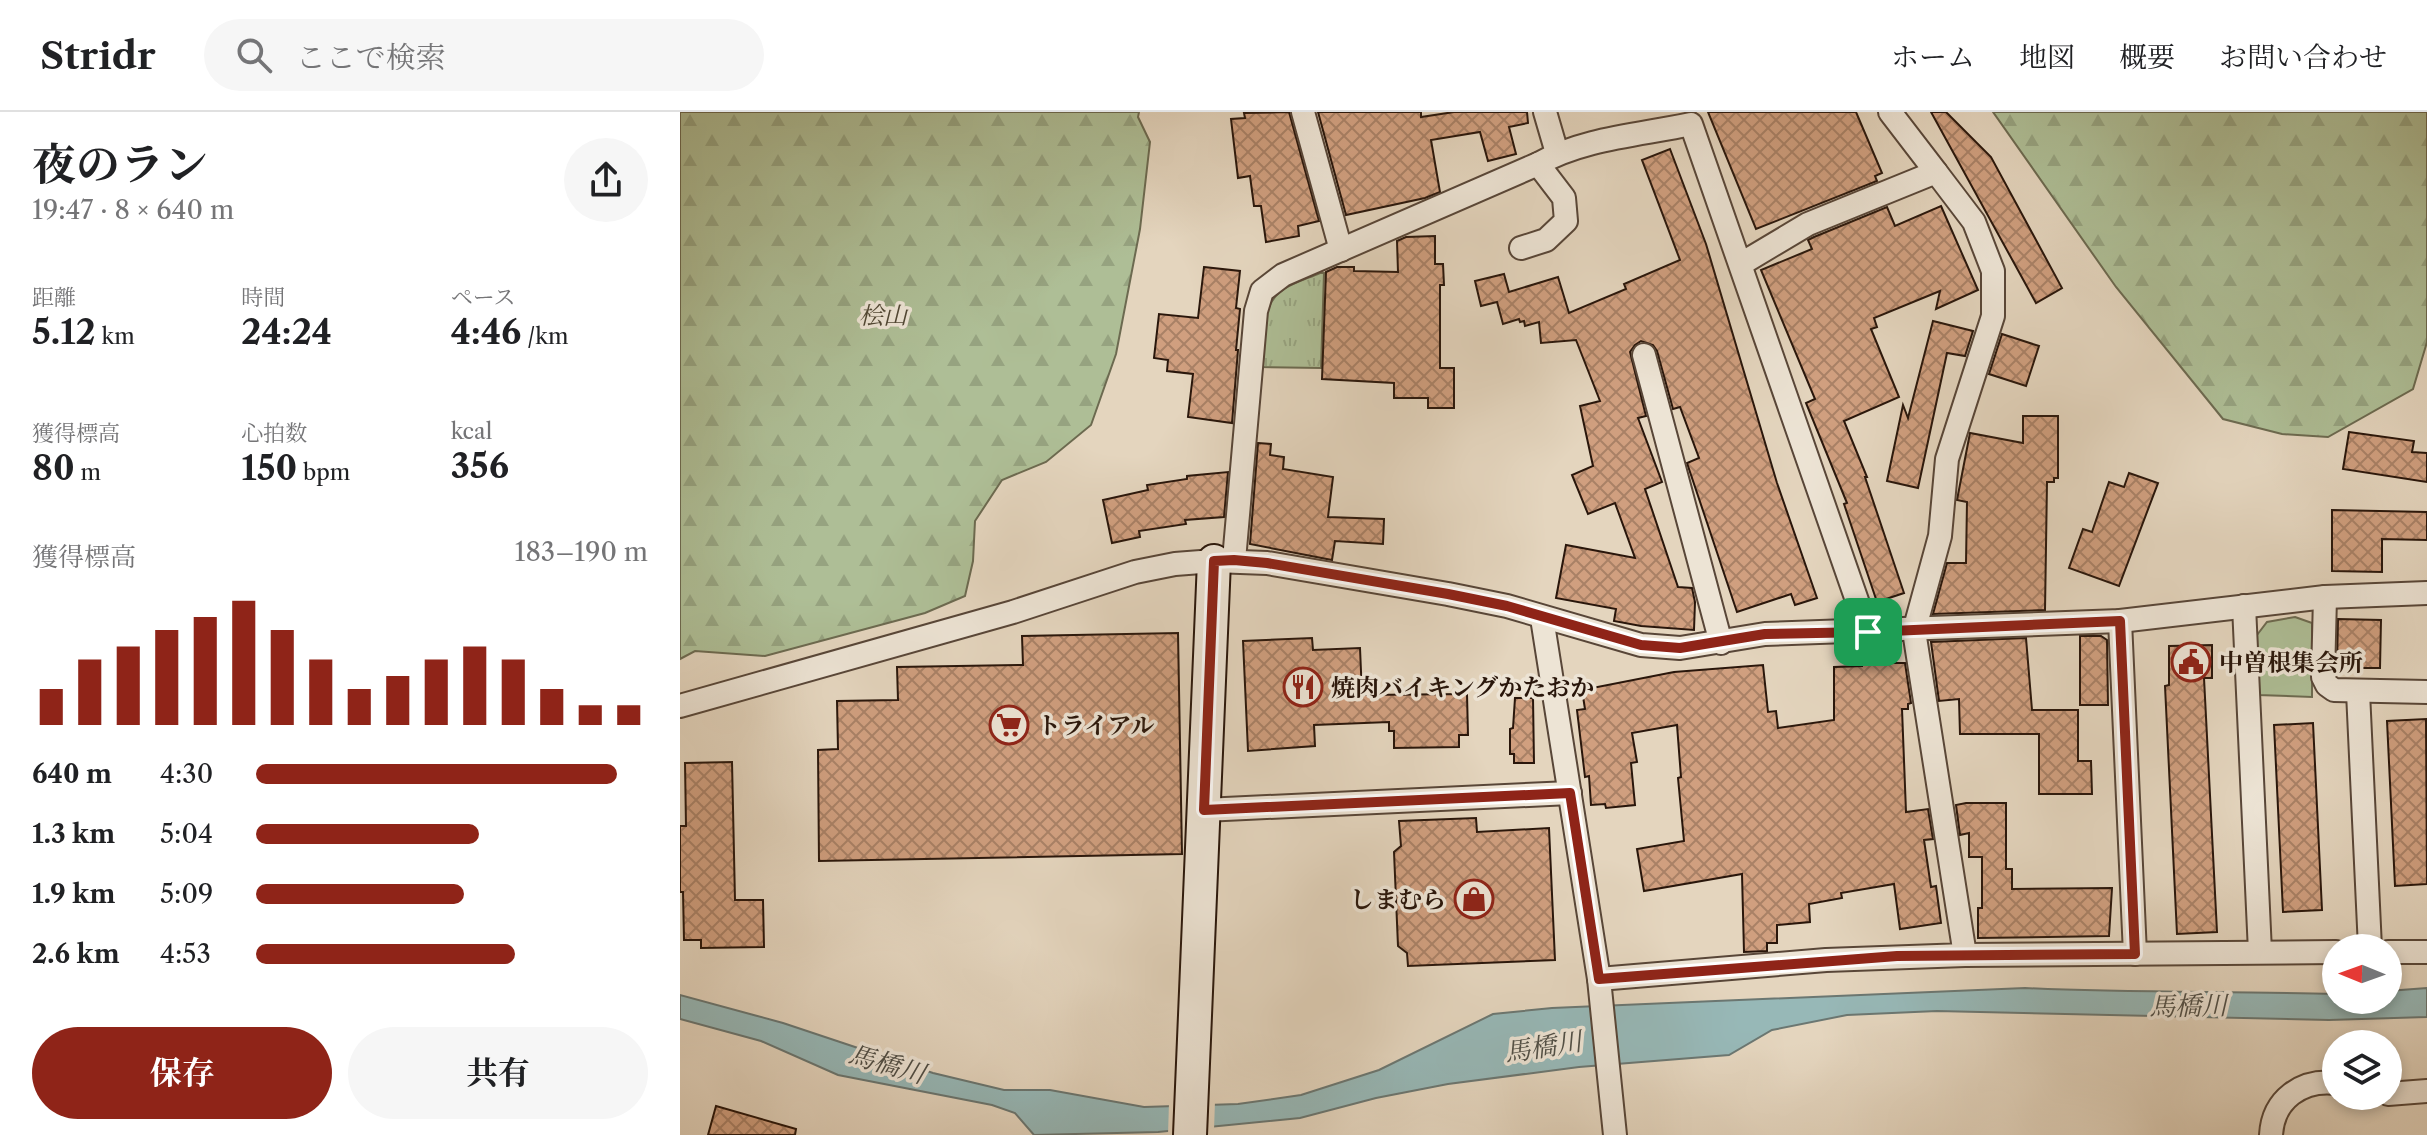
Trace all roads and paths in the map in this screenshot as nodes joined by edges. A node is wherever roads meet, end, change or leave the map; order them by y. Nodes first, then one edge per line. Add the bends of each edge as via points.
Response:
1 (1303, 112) edge
2 (1545, 112) edge
3 (1890, 112) edge
4 (1689, 118) edge
5 (1548, 158) junction
6 (1936, 172) junction
7 (1521, 248) dead end
8 (1341, 250) junction
9 (1741, 264) junction
10 (1644, 355) dead end
11 (1224, 561) junction
12 (2427, 593) edge
13 (2325, 597) junction
14 (2244, 606) junction
15 (1542, 618) junction
16 (2120, 621) junction
17 (1914, 631) junction
18 (1868, 632) junction
19 (1721, 643) junction
20 (2358, 692) junction
21 (2427, 692) edge
22 (680, 706) edge
23 (1570, 793) junction
24 (1204, 810) junction
25 (2369, 934) edge
26 (2260, 952) junction
27 (2322, 952) edge
28 (2402, 952) edge
29 (2427, 952) edge
30 (2135, 954) junction
31 (1965, 955) junction
32 (1599, 982) junction
33 (2322, 1081) edge
34 (2427, 1091) edge
35 (2402, 1093) edge
36 (1190, 1135) edge
37 (1615, 1135) edge
38 (2271, 1135) edge

1 - 8 street
2 - 5 street
3 - 6 street
4 - 5 street
4 - 9 street
5 - 7 street via 1564,198 1566,221 1546,240
5 - 8 street
6 - 9 street via 1808,224
6 - 17 street via 1974,222 1993,271 1993,316 1947,459 1940,536
8 - 11 street via 1283,275 1262,291
9 - 18 street
10 - 19 street
11 - 15 street via 1267,563 1448,594
11 - 22 street via 1135,572
11 - 24 street
12 - 13 street
13 - 14 street
13 - 20 street via 2323,677 2334,690
14 - 16 street
14 - 26 street
15 - 19 street via 1641,645
15 - 23 street
16 - 17 street
16 - 30 street
17 - 18 street
17 - 31 street
18 - 19 street via 1765,634
20 - 21 street
20 - 25 street
23 - 24 street
23 - 32 street
24 - 36 street
26 - 27 street
26 - 30 street
28 - 29 street
30 - 31 street
31 - 32 street via 1826,960
32 - 37 street
33 - 38 street via 2308,1084 2280,1105
34 - 35 street

